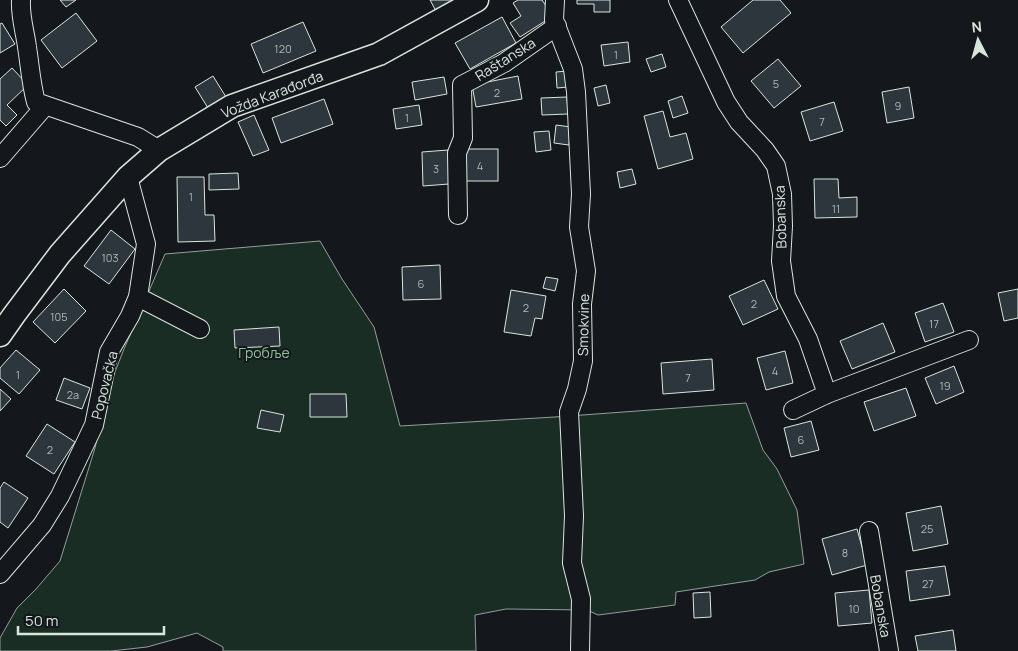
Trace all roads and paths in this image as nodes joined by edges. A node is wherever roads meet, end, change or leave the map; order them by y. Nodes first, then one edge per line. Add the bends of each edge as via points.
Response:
1 (21, 0) edge
2 (477, 0) edge
3 (555, 0) edge
4 (678, 0) edge
5 (557, 26) junction
6 (45, 106) junction
7 (159, 150) junction
8 (0, 158) edge
9 (128, 177) junction
10 (458, 215) dead end
11 (138, 297) junction
12 (7, 317) edge
13 (200, 329) dead end
14 (0, 335) edge
15 (969, 340) dead end
16 (828, 394) junction
17 (793, 410) dead end
18 (869, 531) dead end
19 (0, 574) edge
20 (580, 651) edge
21 (889, 651) edge

1 - 6 street via 20,13 31,84 36,102
2 - 7 street, Vožda Karađorđa via 378,54 232,106
3 - 5 street, Smokvine via 554,20
4 - 16 street, Bobanska via 726,102 776,166 782,194 781,261 786,296 808,339
5 - 10 street, Raštanska via 504,63 462,85 463,138 457,153
5 - 20 street, Smokvine via 573,69 576,92 579,227 586,271 582,304 583,361 569,412 574,516 572,563 581,599
6 - 7 street via 138,136
6 - 8 street
7 - 9 street, Vožda Karađorđa
9 - 11 street, Popovačka via 146,244
9 - 12 street, Vožda Karađorđa
11 - 13 street
11 - 19 street, Popovačka via 110,352 94,425 60,496 42,525
12 - 14 street, Vožda Karađorđa
15 - 16 street
16 - 17 street
18 - 21 street, Bobanska

